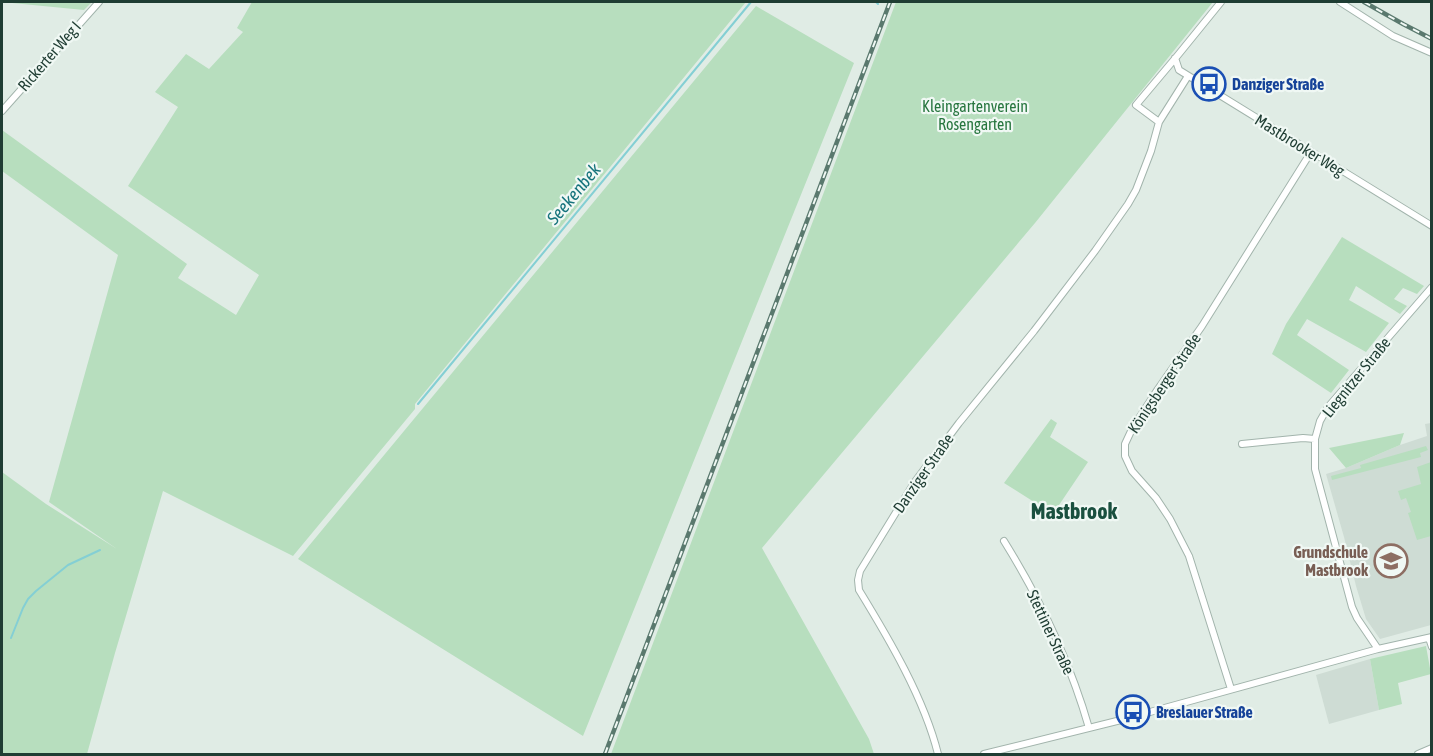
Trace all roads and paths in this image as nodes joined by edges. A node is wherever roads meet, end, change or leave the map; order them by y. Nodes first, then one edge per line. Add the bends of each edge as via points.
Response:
1 (99, 2) edge
2 (1221, 2) edge
3 (1340, 2) edge
4 (1431, 53) edge
5 (1175, 58) junction
6 (1188, 76) junction
7 (2, 111) edge
8 (1158, 122) junction
9 (1311, 152) junction
10 (1431, 226) edge
11 (1431, 287) edge
12 (1315, 440) junction
13 (1242, 444) dead end
14 (1004, 541) dead end
15 (1430, 637) edge
16 (1431, 646) edge
17 (1377, 649) junction
18 (1231, 689) junction
19 (1089, 728) junction
20 (1431, 748) edge
21 (938, 754) edge
22 (984, 754) edge
23 (1418, 754) edge

1 - 7 street, Rickerter Weg I
2 - 5 street
3 - 4 street via 1393,36
5 - 6 street, Mastbrooker Weg via 1179,70
5 - 8 street via 1136,105
6 - 8 street, Danziger Straße
6 - 9 street, Mastbrooker Weg
8 - 21 street, Danziger Straße via 1151,151 1128,204 914,483 860,571 860,590 921,705
9 - 10 street, Mastbrooker Weg
9 - 18 street, Königsberger Straße via 1125,444 1125,456 1132,471 1156,498 1189,556
11 - 12 street, Liegnitzer Straße via 1328,407
12 - 13 street
12 - 17 street, Liegnitzer Straße via 1316,469 1346,589 1357,618
14 - 19 street, Stettiner Straße via 1060,647
15 - 16 street
15 - 17 street
17 - 18 street
18 - 19 street
19 - 22 street
20 - 23 street

